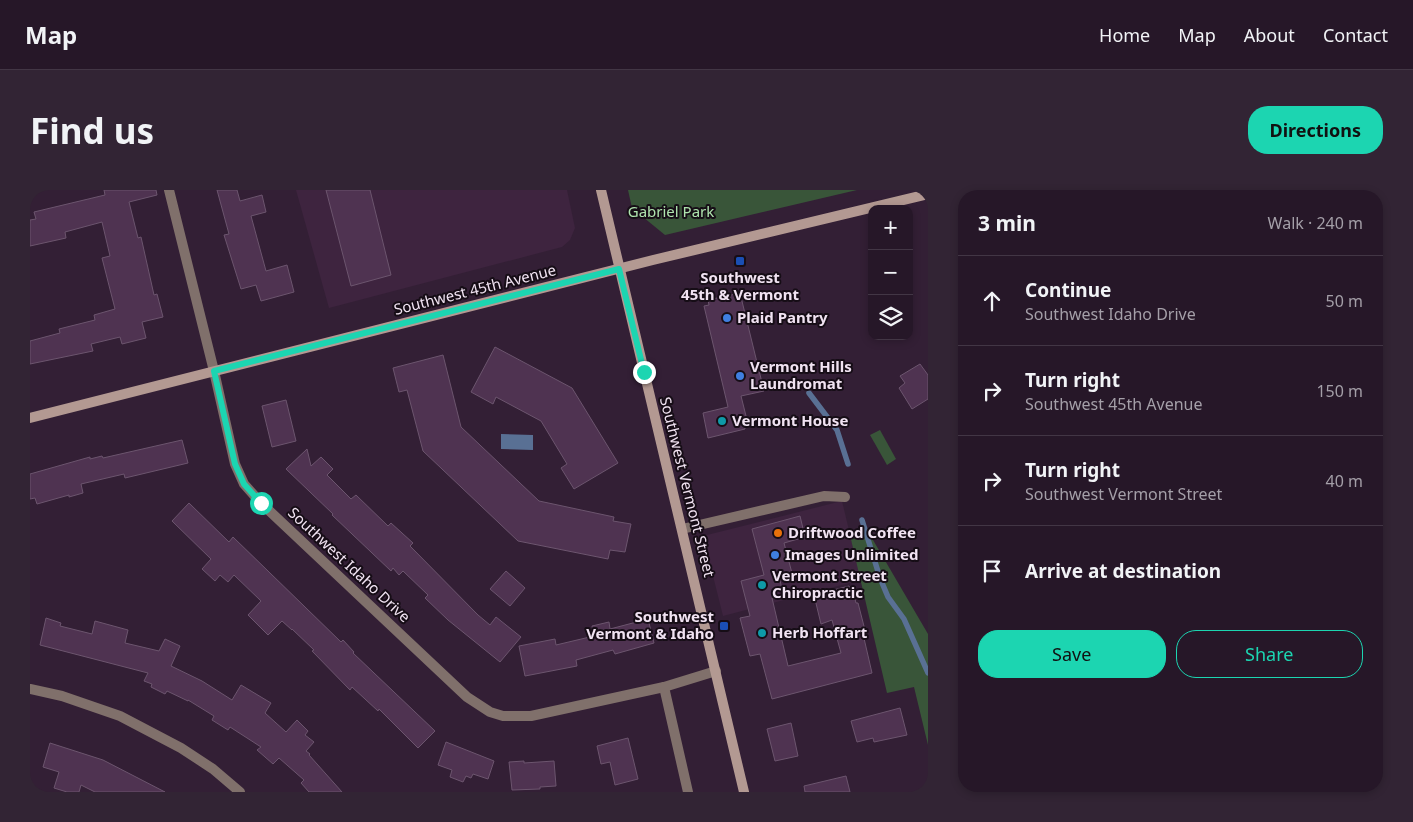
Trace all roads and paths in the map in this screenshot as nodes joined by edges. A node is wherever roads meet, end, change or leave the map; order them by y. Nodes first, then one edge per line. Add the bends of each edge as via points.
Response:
1 (169, 190) edge
2 (601, 190) edge
3 (928, 194) edge
4 (619, 269) junction
5 (214, 371) junction
6 (30, 418) edge
7 (845, 497) dead end
8 (682, 529) junction
9 (716, 671) junction
10 (664, 687) junction
11 (30, 689) edge
12 (240, 792) edge
13 (688, 792) edge
14 (744, 792) edge

1 - 5 street, Southwest Idaho Drive
2 - 4 street, Southwest Vermont Street
3 - 4 street, Southwest 45th Avenue
4 - 5 street, Southwest 45th Avenue
4 - 8 street, Southwest Vermont Street
5 - 6 street, Southwest 45th Avenue
5 - 10 street, Southwest Idaho Drive via 235,464 244,484 452,684 481,707 503,716 531,716
7 - 8 street via 824,496
8 - 9 street, Southwest Vermont Street
9 - 10 street, Southwest Idaho Drive
9 - 14 street, Southwest Vermont Street
10 - 13 street
11 - 12 street via 120,716 181,748

